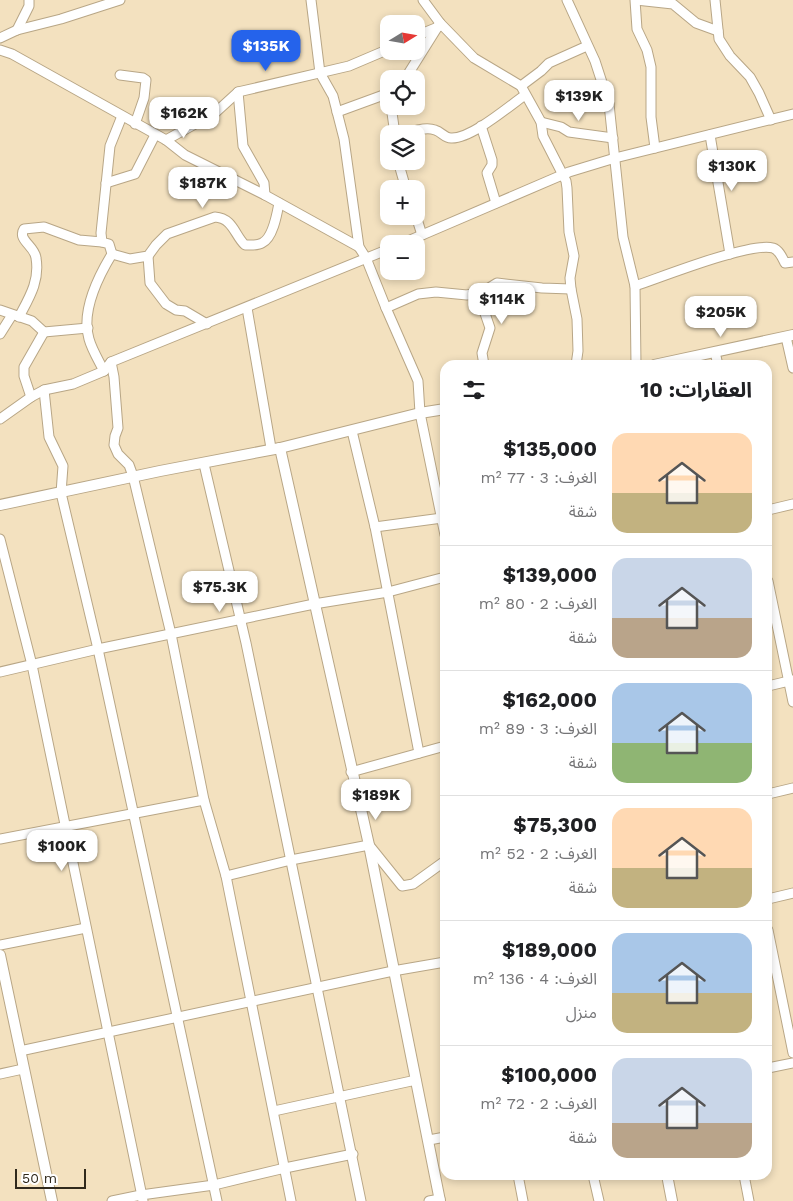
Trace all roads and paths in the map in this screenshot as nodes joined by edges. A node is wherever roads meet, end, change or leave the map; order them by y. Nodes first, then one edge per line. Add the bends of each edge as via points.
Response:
1 (29, 0) edge
2 (120, 0) edge
3 (311, 0) edge
4 (423, 0) edge
5 (567, 0) edge
6 (635, 0) edge
7 (715, 0) edge
8 (439, 25) junction
9 (17, 30) junction
10 (718, 31) junction
11 (425, 32) edge
12 (0, 38) edge
13 (587, 46) junction
14 (0, 50) edge
15 (380, 53) edge
16 (411, 70) edge
17 (320, 73) junction
18 (120, 75) dead end
19 (523, 90) junction
20 (238, 92) junction
21 (380, 96) edge
22 (337, 112) junction
23 (793, 114) edge
24 (122, 116) junction
25 (771, 120) junction
26 (541, 122) junction
27 (135, 124) junction
28 (481, 126) junction
29 (425, 130) edge
30 (155, 135) junction
31 (710, 135) junction
32 (613, 138) junction
33 (166, 140) junction
34 (656, 148) junction
35 (615, 158) junction
36 (562, 175) junction
37 (106, 183) junction
38 (265, 195) junction
39 (279, 203) junction
40 (496, 203) junction
41 (419, 225) edge
42 (422, 235) joint
43 (102, 242) junction
44 (359, 247) junction
45 (380, 253) edge
46 (112, 254) junction
47 (730, 254) junction
48 (148, 256) junction
49 (366, 258) junction
50 (793, 262) edge
51 (635, 286) junction
52 (571, 289) junction
53 (478, 293) junction
54 (247, 308) junction
55 (386, 308) junction
56 (0, 310) edge
57 (16, 316) junction
58 (207, 324) junction
59 (88, 328) junction
60 (44, 332) junction
61 (0, 334) edge
62 (789, 336) edge
63 (714, 352) junction
64 (483, 360) edge
65 (577, 360) edge
66 (636, 360) edge
67 (677, 360) edge
68 (716, 360) edge
69 (111, 362) junction
70 (793, 368) edge
71 (104, 371) junction
72 (44, 390) junction
73 (31, 397) junction
74 (440, 410) edge
75 (420, 413) junction
76 (0, 419) edge
77 (352, 430) junction
78 (276, 448) junction
79 (204, 464) junction
80 (134, 476) junction
81 (61, 493) junction
82 (793, 504) edge
83 (0, 505) edge
84 (440, 508) edge
85 (772, 509) edge
86 (440, 518) edge
87 (375, 527) junction
88 (0, 539) edge
89 (440, 578) edge
90 (388, 592) junction
91 (772, 598) edge
92 (314, 604) junction
93 (241, 621) junction
94 (171, 634) junction
95 (98, 650) junction
96 (32, 665) junction
97 (0, 672) edge
98 (791, 681) edge
99 (772, 685) edge
100 (793, 702) edge
101 (440, 747) edge
102 (420, 753) junction
103 (352, 772) junction
104 (793, 788) edge
105 (772, 793) edge
106 (204, 800) junction
107 (134, 813) junction
108 (65, 827) junction
109 (0, 840) edge
110 (369, 845) junction
111 (291, 860) junction
112 (440, 865) edge
113 (226, 876) junction
114 (793, 893) edge
115 (772, 898) edge
116 (86, 928) junction
117 (0, 945) edge
118 (772, 950) edge
119 (0, 955) edge
120 (440, 963) edge
121 (393, 971) junction
122 (318, 987) junction
123 (251, 1002) junction
124 (178, 1017) junction
125 (108, 1032) junction
126 (20, 1051) junction
127 (793, 1053) edge
128 (793, 1063) edge
129 (772, 1067) edge
130 (23, 1069) junction
131 (0, 1074) edge
132 (416, 1080) junction
133 (340, 1097) junction
134 (274, 1111) junction
135 (440, 1138) edge
136 (428, 1140) junction
137 (353, 1154) junction
138 (285, 1168) junction
139 (519, 1180) edge
140 (594, 1180) edge
141 (668, 1180) edge
142 (745, 1180) edge
143 (214, 1185) junction
144 (142, 1198) edge
145 (436, 1200) edge
146 (52, 1201) edge
147 (112, 1201) edge
148 (217, 1201) edge
149 (292, 1201) edge
150 (361, 1201) edge
151 (523, 1201) edge
152 (599, 1201) edge
153 (672, 1201) edge
154 (749, 1201) edge

1 - 9 street
2 - 9 street via 62,20
3 - 17 street
4 - 8 street
5 - 13 street
6 - 10 street via 673,4 696,23
6 - 34 street via 638,29 651,68 651,117
7 - 10 street
8 - 11 street
8 - 16 street
8 - 19 street via 474,58
9 - 12 street
10 - 25 street via 725,50 750,77
13 - 19 street via 548,63
13 - 32 street via 609,104
14 - 24 street
15 - 17 street via 349,66
17 - 20 street
17 - 22 street via 333,96
18 - 27 street via 146,80
19 - 26 street
19 - 28 street
20 - 33 street via 215,113
20 - 38 street via 243,146 264,183
21 - 22 street
22 - 44 street via 344,139
23 - 25 street
24 - 27 street
24 - 37 street via 110,146
25 - 31 street
26 - 32 street via 570,132
26 - 36 street via 543,136
27 - 30 street
28 - 29 street via 450,139 435,130
28 - 40 street via 492,160 488,177
30 - 33 street
30 - 37 street via 134,174
31 - 34 street
31 - 47 street
32 - 35 street
33 - 38 street via 185,155
34 - 35 street
35 - 36 street
35 - 51 street via 623,237
36 - 40 street
36 - 52 street via 567,188 569,232 574,256
37 - 43 street
38 - 39 street
39 - 44 street
39 - 48 street via 269,235 260,244 245,245 229,223 215,217 167,234
40 - 42 street
41 - 42 street
43 - 46 street via 109,244
43 - 57 street via 79,240 44,227 24,228 22,237 36,255 37,279
44 - 49 street
45 - 49 street
46 - 48 street via 130,259
46 - 59 street via 93,289
47 - 50 street via 769,248 776,250 785,263
47 - 51 street
48 - 58 street via 150,283 166,304
49 - 54 street
49 - 55 street
51 - 66 street
52 - 53 street via 497,283
52 - 65 street via 577,319
53 - 55 street via 428,292
53 - 64 street via 490,328 482,353
54 - 58 street
54 - 78 street
55 - 75 street via 418,381
56 - 57 street
57 - 60 street via 32,321
57 - 61 street
58 - 69 street
59 - 60 street
59 - 71 street via 89,340
60 - 73 street via 24,367
62 - 63 street
62 - 70 street
63 - 67 street
63 - 68 street
69 - 71 street
69 - 80 street via 118,428 114,445
71 - 72 street via 73,384
72 - 73 street
72 - 81 street via 49,437 64,466
73 - 76 street
74 - 75 street
75 - 77 street
75 - 84 street
77 - 78 street
77 - 87 street
78 - 79 street
78 - 92 street
79 - 80 street
79 - 93 street
80 - 81 street
80 - 94 street
81 - 83 street
81 - 95 street
82 - 85 street
86 - 87 street
87 - 90 street
88 - 96 street
89 - 90 street
90 - 92 street
90 - 102 street
91 - 98 street
92 - 93 street
92 - 103 street
93 - 94 street
93 - 111 street
94 - 95 street
94 - 106 street
95 - 96 street
95 - 107 street
96 - 97 street
96 - 108 street
98 - 99 street
98 - 100 street
101 - 102 street
102 - 103 street
103 - 110 street
104 - 105 street
106 - 107 street
106 - 113 street
107 - 108 street
107 - 124 street
108 - 109 street
108 - 116 street
110 - 111 street
110 - 112 street via 402,886 413,884
110 - 121 street
111 - 113 street
111 - 122 street
113 - 123 street
114 - 115 street
116 - 117 street
116 - 125 street
118 - 127 street
119 - 126 street
120 - 121 street
121 - 122 street
121 - 132 street
122 - 123 street
122 - 133 street
123 - 124 street
123 - 134 street
124 - 125 street
124 - 143 street
125 - 126 street
125 - 144 street
126 - 130 street
128 - 129 street
130 - 131 street
130 - 146 street
132 - 133 street
132 - 136 street
133 - 134 street
133 - 137 street
134 - 138 street
135 - 136 street
136 - 145 street
137 - 138 street
137 - 150 street
138 - 143 street
138 - 149 street
139 - 151 street
140 - 152 street
141 - 153 street
142 - 154 street
143 - 144 street
143 - 148 street
144 - 147 street

